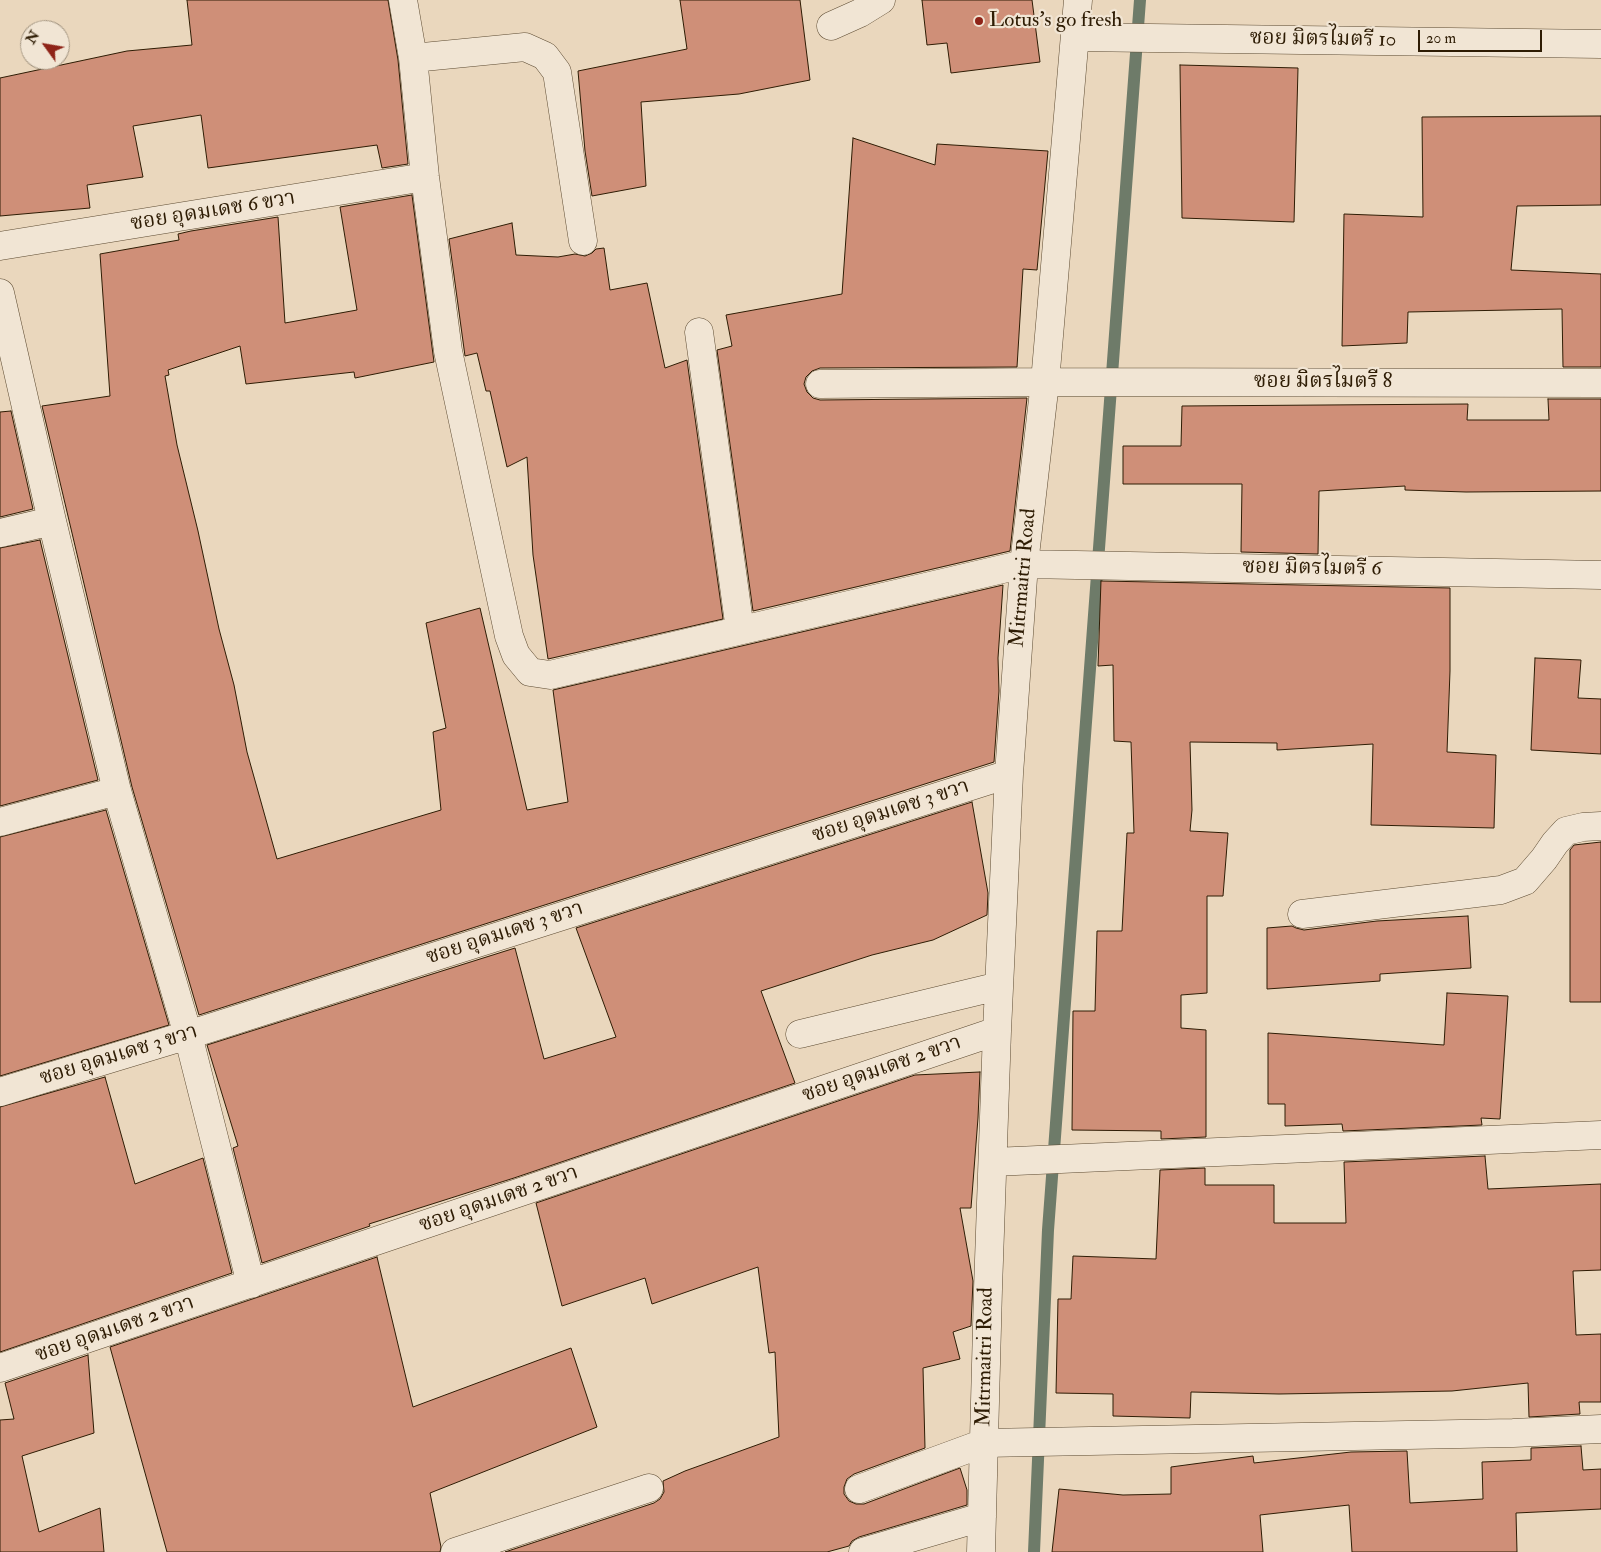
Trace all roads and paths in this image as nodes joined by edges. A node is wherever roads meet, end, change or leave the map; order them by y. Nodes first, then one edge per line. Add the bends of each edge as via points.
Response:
1 (403, 0) edge
2 (880, 0) edge
3 (1078, 0) edge
4 (830, 26) dead end
5 (1075, 37) junction
6 (1601, 44) edge
7 (413, 58) junction
8 (426, 177) junction
9 (583, 241) dead end
10 (0, 246) edge
11 (0, 293) edge
12 (699, 332) dead end
13 (1045, 382) junction
14 (1601, 383) edge
15 (820, 384) dead end
16 (52, 522) junction
17 (0, 533) edge
18 (1024, 564) junction
19 (1601, 575) edge
20 (740, 630) junction
21 (1009, 774) junction
22 (117, 791) junction
23 (0, 822) edge
24 (1601, 826) edge
25 (1302, 914) dead end
26 (999, 986) junction
27 (997, 1031) junction
28 (800, 1034) dead end
29 (188, 1035) junction
30 (0, 1092) edge
31 (1601, 1135) edge
32 (993, 1162) junction
33 (251, 1284) junction
34 (0, 1368) edge
35 (1601, 1429) edge
36 (984, 1443) junction
37 (649, 1488) dead end
38 (859, 1489) dead end
39 (982, 1517) junction
40 (455, 1552) edge
41 (863, 1552) edge
42 (981, 1552) edge

1 - 7 street, ซอย มิตรไมตรี 6
2 - 4 street
3 - 5 street, Mitrmaitri Road
5 - 6 street, ซอย มิตรไมตรี 10
5 - 13 street, Mitrmaitri Road
7 - 8 street, ซอย มิตรไมตรี 6
7 - 9 street via 525,47 545,56 557,72
8 - 10 street, ซอย อุดมเดช 6 ขวา
8 - 20 street, ซอย มิตรไมตรี 6 via 448,351 509,636 516,655 530,672 550,675
11 - 16 street
12 - 20 street
13 - 14 street, ซอย มิตรไมตรี 8
13 - 15 street, ซอย มิตรไมตรี 8
13 - 18 street, Mitrmaitri Road
16 - 17 street
16 - 22 street
18 - 19 street, ซอย มิตรไมตรี 6
18 - 20 street, ซอย มิตรไมตรี 6
18 - 21 street, Mitrmaitri Road
21 - 26 street, Mitrmaitri Road
21 - 29 street, ซอย อุดมเดช 3 ขวา
22 - 23 street
22 - 29 street
24 - 25 street via 1566,830 1524,881 1501,890
26 - 27 street, Mitrmaitri Road
26 - 28 street
27 - 32 street, Mitrmaitri Road
27 - 33 street, ซอย อุดมเดช 2 ขวา
29 - 30 street, ซอย อุดมเดช 3 ขวา
29 - 33 street
31 - 32 street
32 - 36 street, Mitrmaitri Road
33 - 34 street, ซอย อุดมเดช 2 ขวา
35 - 36 street
36 - 38 street
36 - 39 street, Mitrmaitri Road
37 - 40 street
39 - 41 street
39 - 42 street, Mitrmaitri Road

